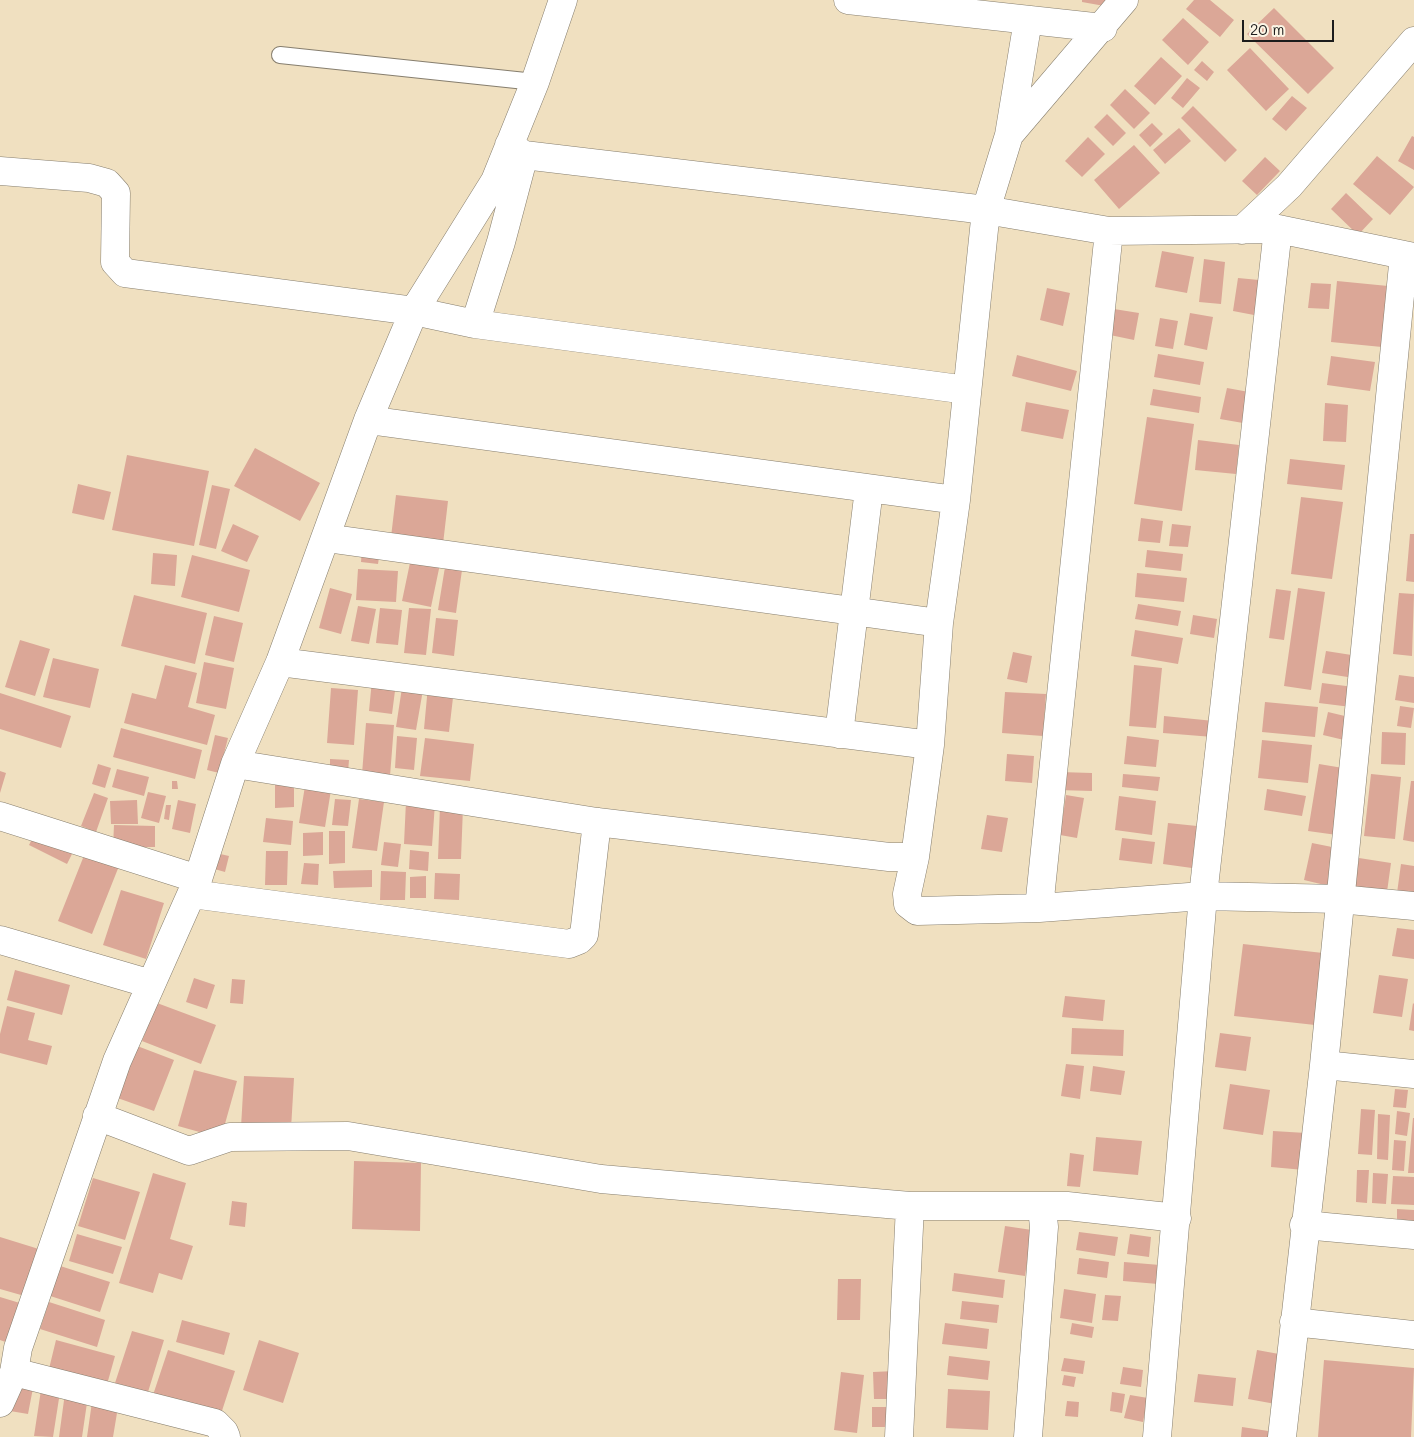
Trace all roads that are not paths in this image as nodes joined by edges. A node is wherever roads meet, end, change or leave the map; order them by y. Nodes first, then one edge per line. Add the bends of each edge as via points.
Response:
1 (563, 0) edge
2 (848, 0) edge
3 (1124, 0) edge
4 (1028, 20) junction
5 (1103, 28) junction
6 (1414, 41) edge
7 (280, 55) dead end
8 (535, 82) junction
9 (1009, 135) junction
10 (516, 150) junction
11 (0, 171) edge
12 (986, 210) junction
13 (1278, 229) junction
14 (1242, 230) junction
15 (1109, 231) junction
16 (1409, 256) edge
17 (414, 311) junction
18 (474, 324) junction
19 (967, 390) junction
20 (368, 420) junction
21 (869, 489) junction
22 (956, 500) junction
23 (326, 538) junction
24 (853, 612) junction
25 (939, 623) junction
26 (280, 662) junction
27 (839, 734) junction
28 (930, 745) junction
29 (235, 764) junction
30 (0, 816) edge
31 (597, 822) junction
32 (915, 857) junction
33 (195, 886) junction
34 (1204, 896) junction
35 (1339, 899) junction
36 (1414, 906) edge
37 (1039, 908) junction
38 (0, 940) edge
39 (151, 984) junction
40 (1324, 1065) junction
41 (1414, 1074) edge
42 (97, 1116) junction
43 (910, 1206) junction
44 (1042, 1207) junction
45 (1178, 1218) junction
46 (1304, 1225) junction
47 (1414, 1235) edge
48 (1294, 1322) junction
49 (1414, 1335) edge
50 (14, 1372) junction
51 (0, 1403) edge
52 (226, 1437) edge
53 (899, 1437) edge
54 (1028, 1437) edge
55 (1157, 1437) edge
56 (1282, 1437) edge

1 - 8 street
2 - 4 street
3 - 5 street
4 - 5 street
4 - 9 street
5 - 9 street
6 - 14 street via 1289,186
7 - 8 lane
8 - 10 street
9 - 12 street
10 - 12 street
10 - 17 street
10 - 18 street via 501,242
11 - 17 street via 89,178 107,183 116,193 115,262 125,273
12 - 15 street
12 - 19 street
13 - 14 street
13 - 16 street
13 - 34 street
14 - 15 street
15 - 37 street
16 - 35 street
17 - 18 street
17 - 20 street
18 - 19 street
19 - 22 street
20 - 21 street
20 - 23 street
21 - 22 street
21 - 24 street
22 - 25 street
23 - 24 street
23 - 26 street
24 - 25 street
24 - 27 street
25 - 28 street
26 - 27 street
26 - 29 street
27 - 28 street
28 - 32 street
29 - 31 street
29 - 33 street
30 - 33 street
31 - 32 street via 889,857
31 - 33 street via 584,935 569,944
32 - 37 street via 907,894 908,904 917,911
33 - 39 street
34 - 35 street
34 - 37 street
34 - 45 street
35 - 36 street
35 - 40 street
38 - 39 street
39 - 42 street
40 - 41 street
40 - 46 street
42 - 43 street via 189,1151 230,1137 348,1136 601,1179
42 - 50 street via 18,1348
43 - 44 street
43 - 53 street
44 - 45 street via 1067,1206
44 - 54 street via 1044,1227
45 - 55 street
46 - 47 street
46 - 48 street
48 - 49 street
48 - 56 street
50 - 51 street
50 - 52 street via 214,1423

